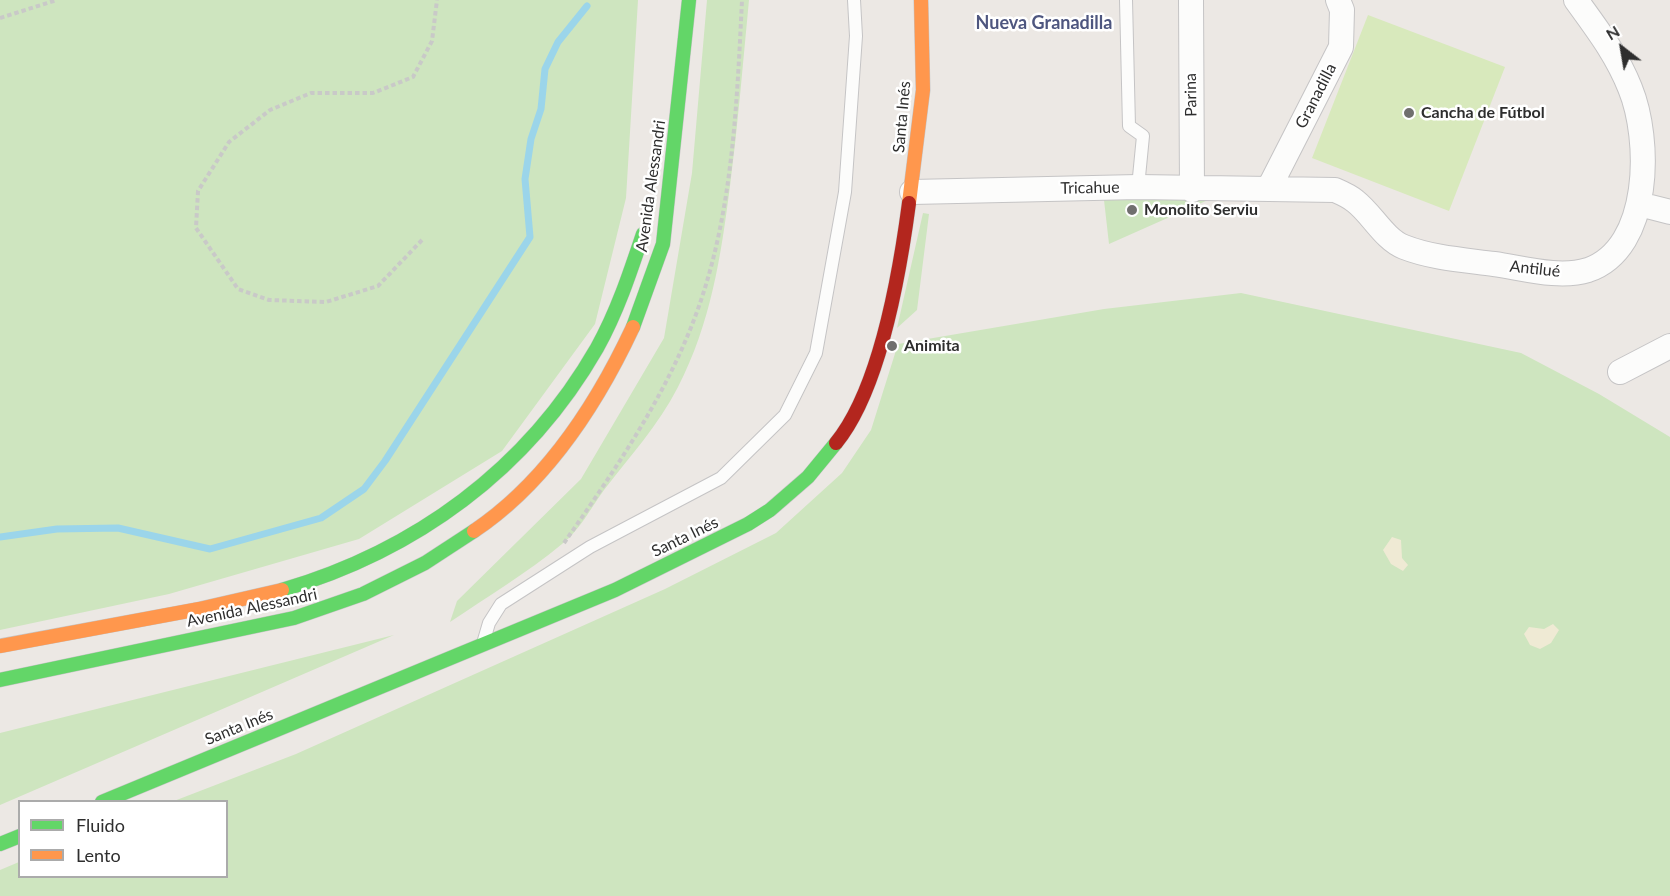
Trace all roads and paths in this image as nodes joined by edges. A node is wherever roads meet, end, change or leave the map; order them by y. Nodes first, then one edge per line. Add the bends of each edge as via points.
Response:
1 (57, 0) edge
2 (437, 0) edge
3 (689, 0) edge
4 (742, 0) edge
5 (854, 0) edge
6 (921, 0) edge
7 (1126, 0) edge
8 (1191, 0) edge
9 (1338, 0) edge
10 (1576, 0) edge
11 (0, 18) edge
12 (1138, 187) junction
13 (1269, 188) junction
14 (1192, 190) junction
15 (912, 192) junction
16 (1639, 204) junction
17 (1670, 212) edge
18 (645, 225) dead end
19 (422, 240) dead end
20 (1670, 346) edge
21 (1620, 372) dead end
22 (546, 573) junction
23 (483, 644) junction
24 (0, 646) edge
25 (0, 680) edge
26 (104, 800) edge
27 (18, 837) edge
28 (0, 844) edge

1 - 11 path
2 - 19 path via 432,41 413,77 373,93 311,93 270,110 230,142 198,191 196,228 238,289 269,300 326,302 378,286
3 - 25 main road, Avenida Alessandri via 665,223 652,284 638,322 601,394 553,460 525,489 433,560 400,579 331,608
4 - 22 path via 733,138 720,225 699,307 658,399
5 - 22 lane via 856,36 845,192 816,353 785,415 720,478
6 - 15 main road, Santa Inés via 923,90
7 - 12 lane via 1129,126 1143,136
8 - 14 street, Parina
9 - 13 street, Granadilla via 1342,10 1341,47
10 - 16 street, Antilué via 1612,49 1631,91 1643,142
12 - 14 street, Tricahue
12 - 15 street, Tricahue
13 - 14 street, Tricahue
13 - 16 street, Antilué via 1335,190 1356,201 1402,247 1436,256 1558,273 1588,270 1611,256 1630,230
15 - 23 main road, Santa Inés via 901,264 872,372 852,418 808,477 770,510 733,532 615,590
16 - 17 street
18 - 24 main road, Avenida Alessandri via 617,307 560,405 510,462 420,531 353,566 282,591
20 - 21 street
22 - 23 lane via 501,604 489,623
23 - 26 main road, Santa Inés
27 - 28 main road

